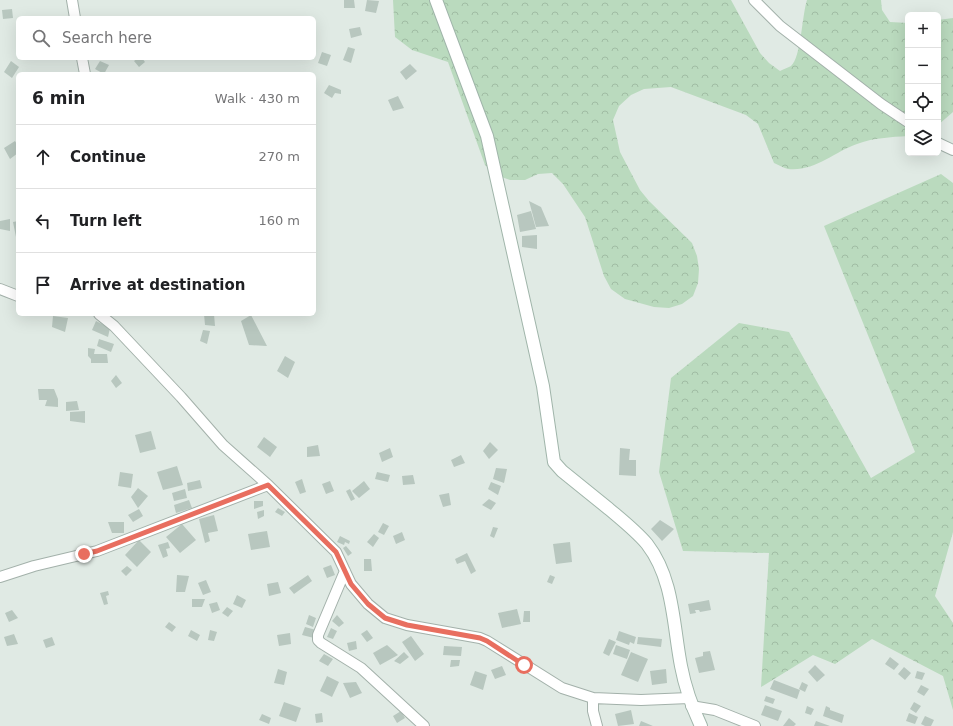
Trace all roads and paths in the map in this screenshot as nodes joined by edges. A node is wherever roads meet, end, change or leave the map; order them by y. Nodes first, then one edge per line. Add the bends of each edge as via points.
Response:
1 (72, 0) edge
2 (436, 0) edge
3 (754, 0) edge
4 (75, 16) edge
5 (82, 60) edge
6 (85, 72) edge
7 (905, 120) edge
8 (941, 144) edge
9 (953, 150) edge
10 (0, 289) edge
11 (16, 295) edge
12 (102, 316) edge
13 (268, 485) junction
14 (345, 571) junction
15 (0, 577) edge
16 (593, 698) junction
17 (690, 702) junction
18 (424, 726) edge
19 (598, 726) edge
20 (701, 726) edge
21 (755, 726) edge

1 - 4 street
2 - 17 main road via 487,136 543,386 554,462 629,526 647,544 657,561 674,613 680,666
3 - 7 street via 780,26
5 - 6 street
8 - 9 street
10 - 11 street
12 - 13 street via 181,397 223,445
13 - 14 street via 336,552
13 - 15 street via 97,551
14 - 16 street via 351,584 368,604 385,618 407,625 480,638 562,688
14 - 18 street via 318,640 361,668
16 - 17 street
16 - 19 street
17 - 20 main road
17 - 21 street

